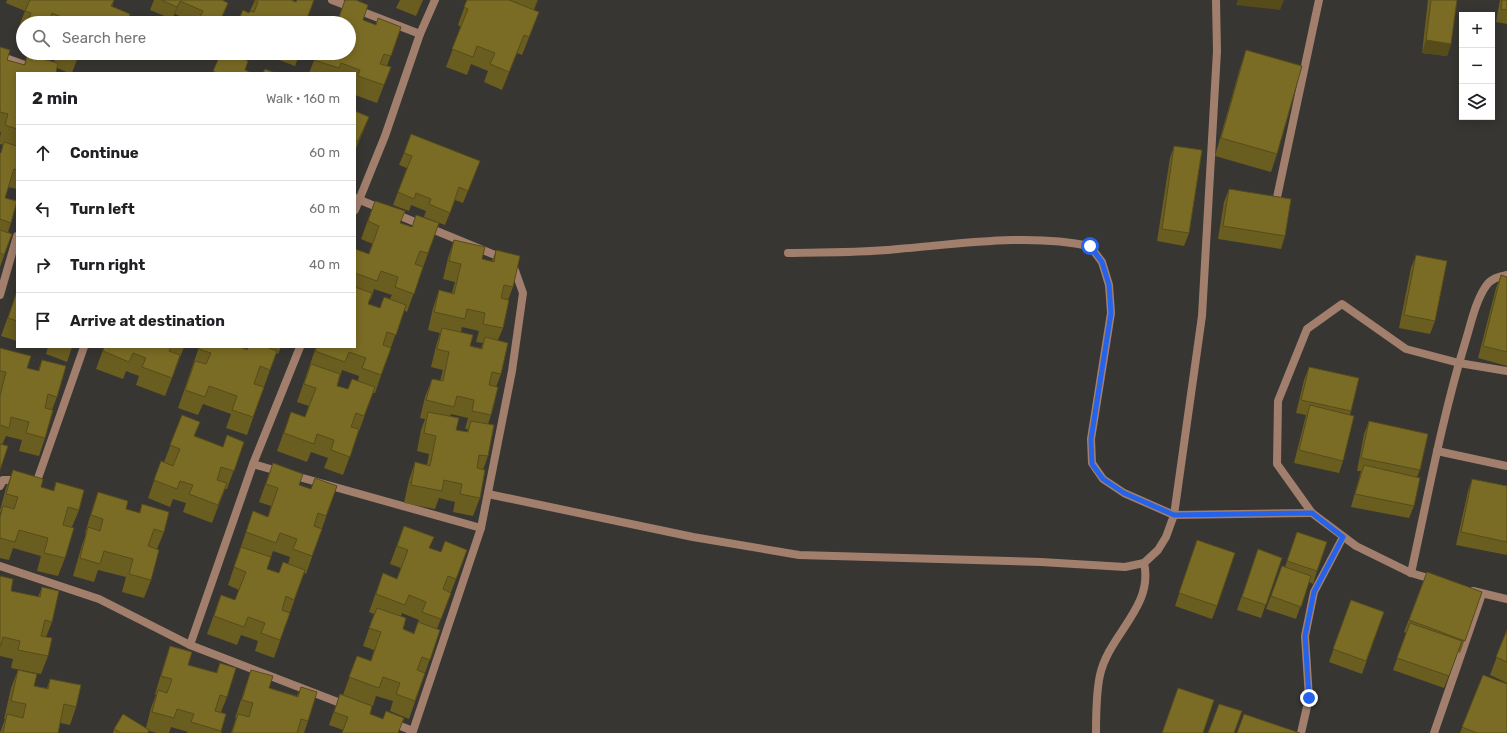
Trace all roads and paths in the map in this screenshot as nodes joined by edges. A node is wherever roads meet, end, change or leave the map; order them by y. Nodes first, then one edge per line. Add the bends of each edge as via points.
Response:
1 (332, 0) edge
2 (435, 0) edge
3 (1216, 0) edge
4 (1319, 0) edge
5 (420, 34) junction
6 (0, 56) edge
7 (45, 72) edge
8 (357, 198) edge
9 (1276, 202) edge
10 (16, 239) edge
11 (788, 253) dead end
12 (1507, 275) edge
13 (0, 295) edge
14 (84, 348) edge
15 (300, 348) edge
16 (1459, 363) junction
17 (1507, 371) edge
18 (1437, 452) junction
19 (253, 464) junction
20 (1507, 466) edge
21 (0, 486) edge
22 (488, 494) junction
23 (1312, 513) junction
24 (1174, 515) junction
25 (481, 528) junction
26 (1343, 537) junction
27 (1144, 563) junction
28 (0, 566) edge
29 (1411, 573) junction
30 (1447, 584) edge
31 (1461, 588) edge
32 (1482, 594) junction
33 (1507, 598) edge
34 (190, 645) junction
35 (353, 708) edge
36 (383, 719) edge
37 (1096, 733) edge
38 (1301, 733) edge
39 (1434, 733) edge

1 - 5 street
2 - 5 street
3 - 24 street via 1217,51 1202,316
4 - 9 street
5 - 8 street via 385,136
6 - 7 street
8 - 22 street via 512,262 523,293 512,371
10 - 13 street
11 - 24 street via 896,250 987,241 1071,242 1090,246 1102,262 1109,285 1111,313 1091,439 1092,464 1103,479 1124,493
12 - 16 street via 1496,277 1487,284 1480,297
14 - 21 street via 37,481 3,480
15 - 19 street
16 - 17 street
16 - 18 street
16 - 23 street via 1406,349 1342,304 1307,329 1278,401 1277,464
18 - 20 street
18 - 29 street
19 - 25 street
19 - 34 street
22 - 25 street
22 - 27 street via 693,537 799,555 1125,567
23 - 24 street
23 - 26 street
24 - 27 street via 1166,538
25 - 36 street via 413,731
26 - 29 street
26 - 38 street via 1314,592 1305,636 1309,698
27 - 37 street via 1147,574 1145,590 1137,608 1110,650 1100,674
28 - 34 street via 99,599
29 - 30 street
31 - 32 street
32 - 33 street
32 - 39 street
34 - 35 street

